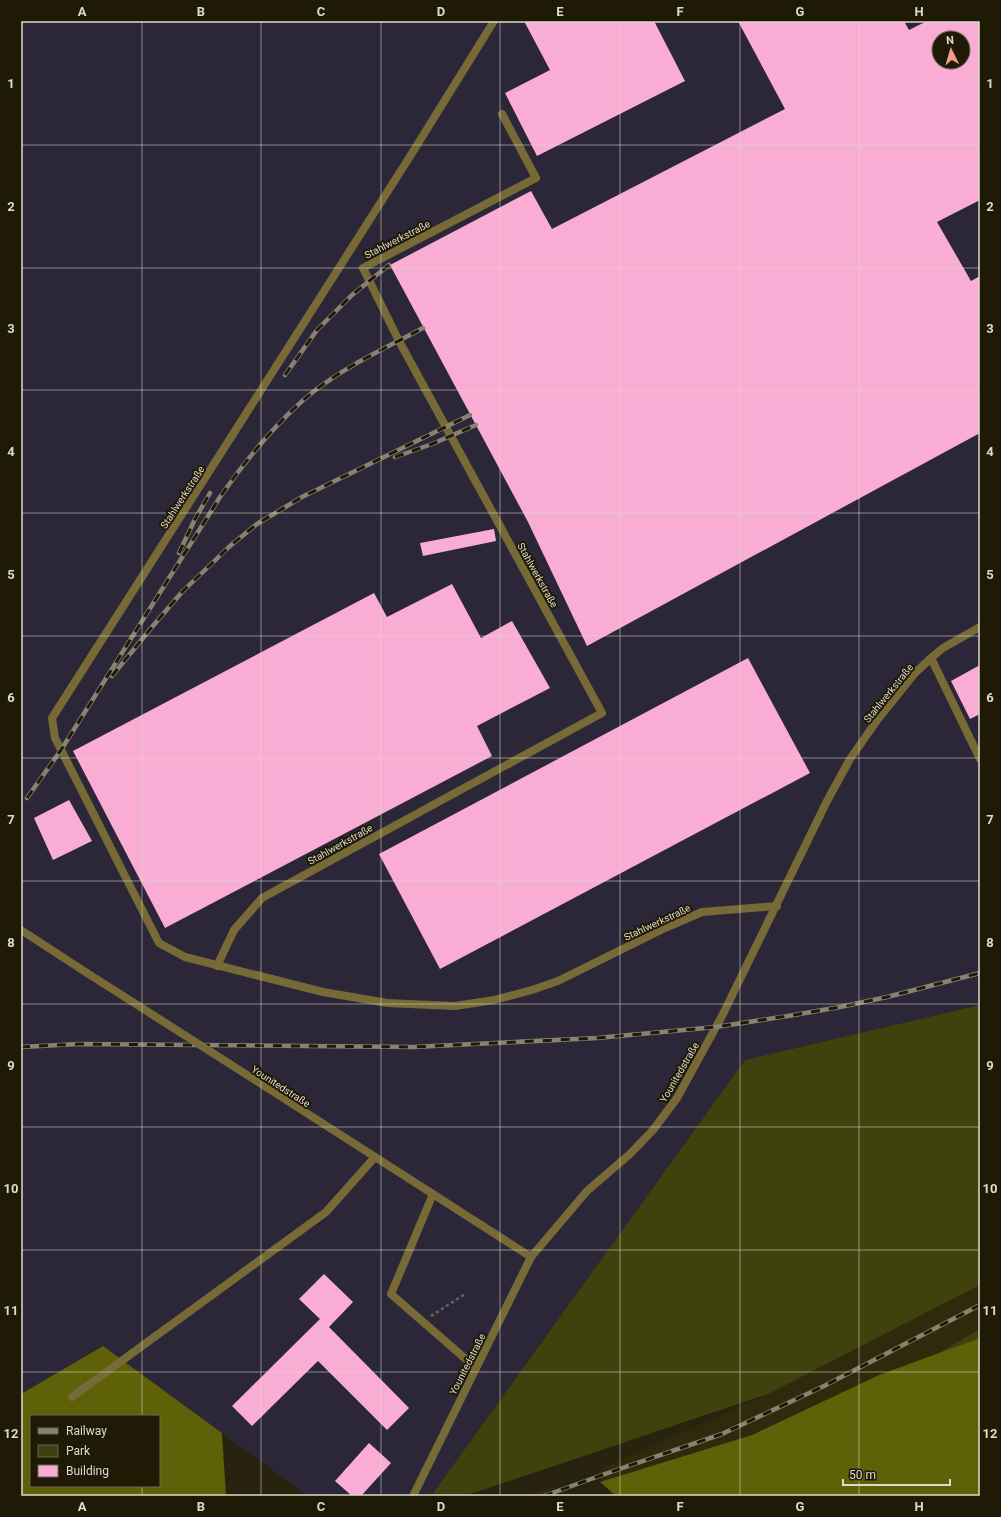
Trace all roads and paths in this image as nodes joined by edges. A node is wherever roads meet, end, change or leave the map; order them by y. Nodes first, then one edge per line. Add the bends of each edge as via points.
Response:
1 (494, 21) edge
2 (502, 114) dead end
3 (980, 626) edge
4 (931, 658) junction
5 (980, 759) edge
6 (777, 906) junction
7 (21, 930) edge
8 (217, 966) junction
9 (375, 1157) junction
10 (433, 1194) junction
11 (531, 1257) junction
12 (465, 1294) dead end
13 (423, 1321) junction
14 (476, 1368) junction
15 (72, 1397) dead end
16 (413, 1496) edge

1 - 8 lane, Stahlwerkstraße via 52,718 55,738 160,943 185,957
2 - 8 lane, Stahlwerkstraße via 536,178 363,268 399,340 602,713 262,898 234,930
3 - 4 lane, Stahlwerkstraße
4 - 5 lane
4 - 6 lane, Stahlwerkstraße via 915,673 878,719 850,759
6 - 8 lane, Stahlwerkstraße via 702,912 558,981 494,1000 455,1006 388,1003 323,992
6 - 11 lane, Younitedstraße via 722,1016 677,1098 653,1130 630,1154 587,1191
7 - 9 lane, Younitedstraße, bridge
9 - 10 lane, Younitedstraße
9 - 15 lane via 326,1212
10 - 11 lane, Younitedstraße
10 - 13 lane via 391,1294
11 - 14 lane, Younitedstraße
12 - 13 path
13 - 14 lane
14 - 16 lane, Younitedstraße

